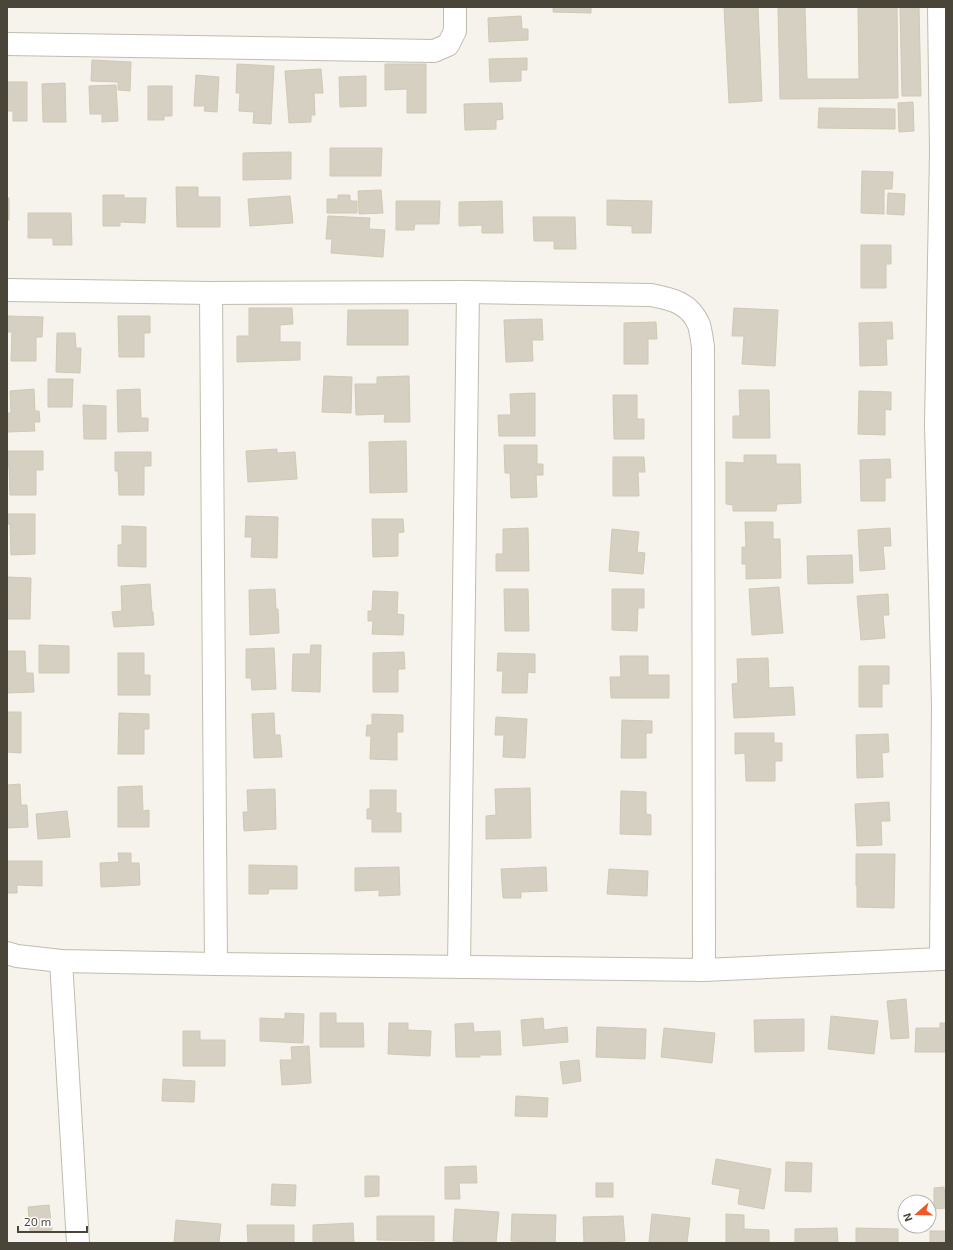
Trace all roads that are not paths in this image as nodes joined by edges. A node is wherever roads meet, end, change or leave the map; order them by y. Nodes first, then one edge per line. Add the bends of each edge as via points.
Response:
1 (455, 7) edge
2 (939, 7) edge
3 (7, 44) edge
4 (943, 152) edge
5 (7, 290) edge
6 (468, 292) junction
7 (211, 293) junction
8 (941, 426) edge
9 (944, 705) edge
10 (7, 953) edge
11 (943, 959) edge
12 (61, 961) junction
13 (216, 964) junction
14 (459, 967) junction
15 (704, 970) junction
16 (78, 1243) edge

1 - 3 street via 455,30 448,45 434,51
2 - 4 street
4 - 8 street
5 - 7 street
6 - 7 street
6 - 14 street
6 - 15 street via 651,295 688,307 699,325 703,347
7 - 13 street
8 - 9 street
9 - 11 street
10 - 12 street
11 - 15 street
12 - 13 street
12 - 16 street
13 - 14 street
14 - 15 street

